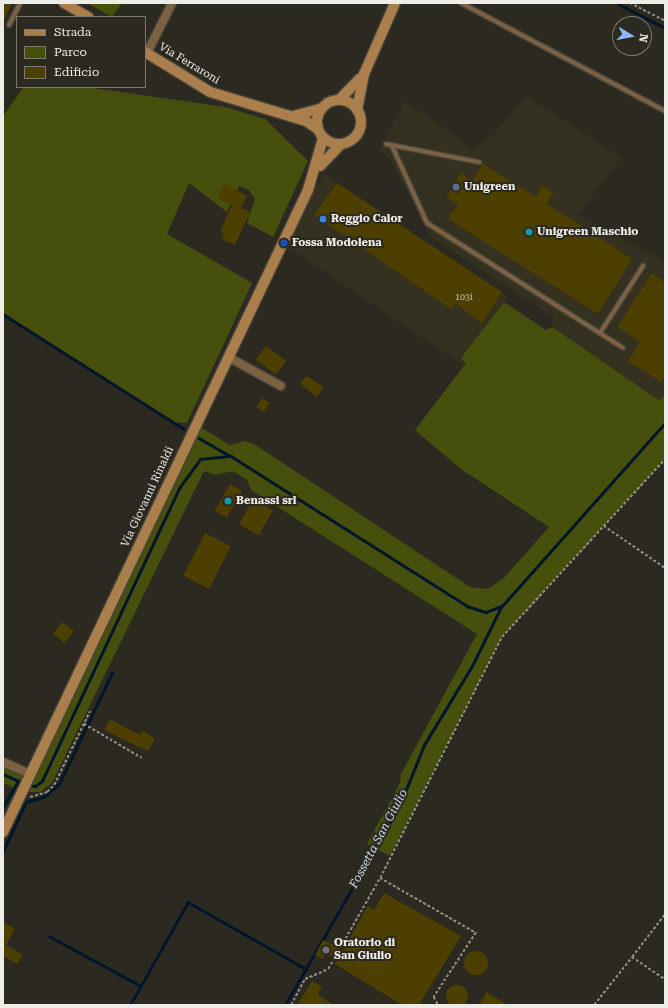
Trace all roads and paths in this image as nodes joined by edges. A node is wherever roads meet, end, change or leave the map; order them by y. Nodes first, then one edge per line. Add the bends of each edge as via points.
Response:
1 (20, 3) edge
2 (64, 3) edge
3 (172, 3) edge
4 (395, 3) edge
5 (461, 3) edge
6 (630, 3) edge
7 (86, 16) edge
8 (665, 21) edge
9 (9, 25) dead end
10 (146, 53) edge
11 (364, 74) junction
12 (339, 100) junction
13 (322, 108) junction
14 (357, 110) junction
15 (665, 112) edge
16 (289, 116) junction
17 (320, 133) junction
18 (386, 144) dead end
19 (340, 145) junction
20 (393, 148) junction
21 (479, 162) dead end
22 (316, 173) junction
23 (643, 266) dead end
24 (600, 333) junction
25 (624, 348) dead end
26 (228, 357) junction
27 (281, 386) dead end
28 (665, 459) edge
29 (604, 526) junction
30 (665, 568) edge
31 (90, 711) dead end
32 (84, 724) junction
33 (142, 758) dead end
34 (3, 762) edge
35 (29, 776) junction
36 (22, 792) junction
37 (3, 832) edge
38 (380, 878) junction
39 (665, 914) edge
40 (632, 958) junction
41 (665, 979) edge
42 (291, 1005) edge
43 (438, 1005) edge
44 (594, 1005) edge

1 - 9 lane
2 - 7 street
3 - 10 street
4 - 11 street
5 - 15 lane
6 - 8 path
10 - 16 street, Via Ferraroni via 210,92
11 - 12 street
11 - 14 street
12 - 13 street
12 - 14 street
13 - 16 street
13 - 17 street via 318,117
14 - 19 street via 361,119 359,132 349,142
16 - 17 street, Via Ferraroni
17 - 19 street
17 - 22 street, Via Giovanni Rinaldi
18 - 20 lane
19 - 22 street, Via Giovanni Rinaldi
20 - 21 lane
20 - 24 lane via 427,223
22 - 26 street, Via Giovanni Rinaldi
23 - 24 lane
24 - 25 lane
26 - 27 street
26 - 35 street, Via Giovanni Rinaldi
28 - 29 path
29 - 30 path
29 - 38 path via 502,638
31 - 32 path
32 - 33 path
32 - 36 path via 54,785 34,796
34 - 35 street
35 - 36 street, Via Giovanni Rinaldi
36 - 37 street, Via Giovanni Rinaldi
38 - 42 path via 328,969 305,980
38 - 43 path via 476,933 434,997
39 - 40 path
40 - 41 path
40 - 44 path

